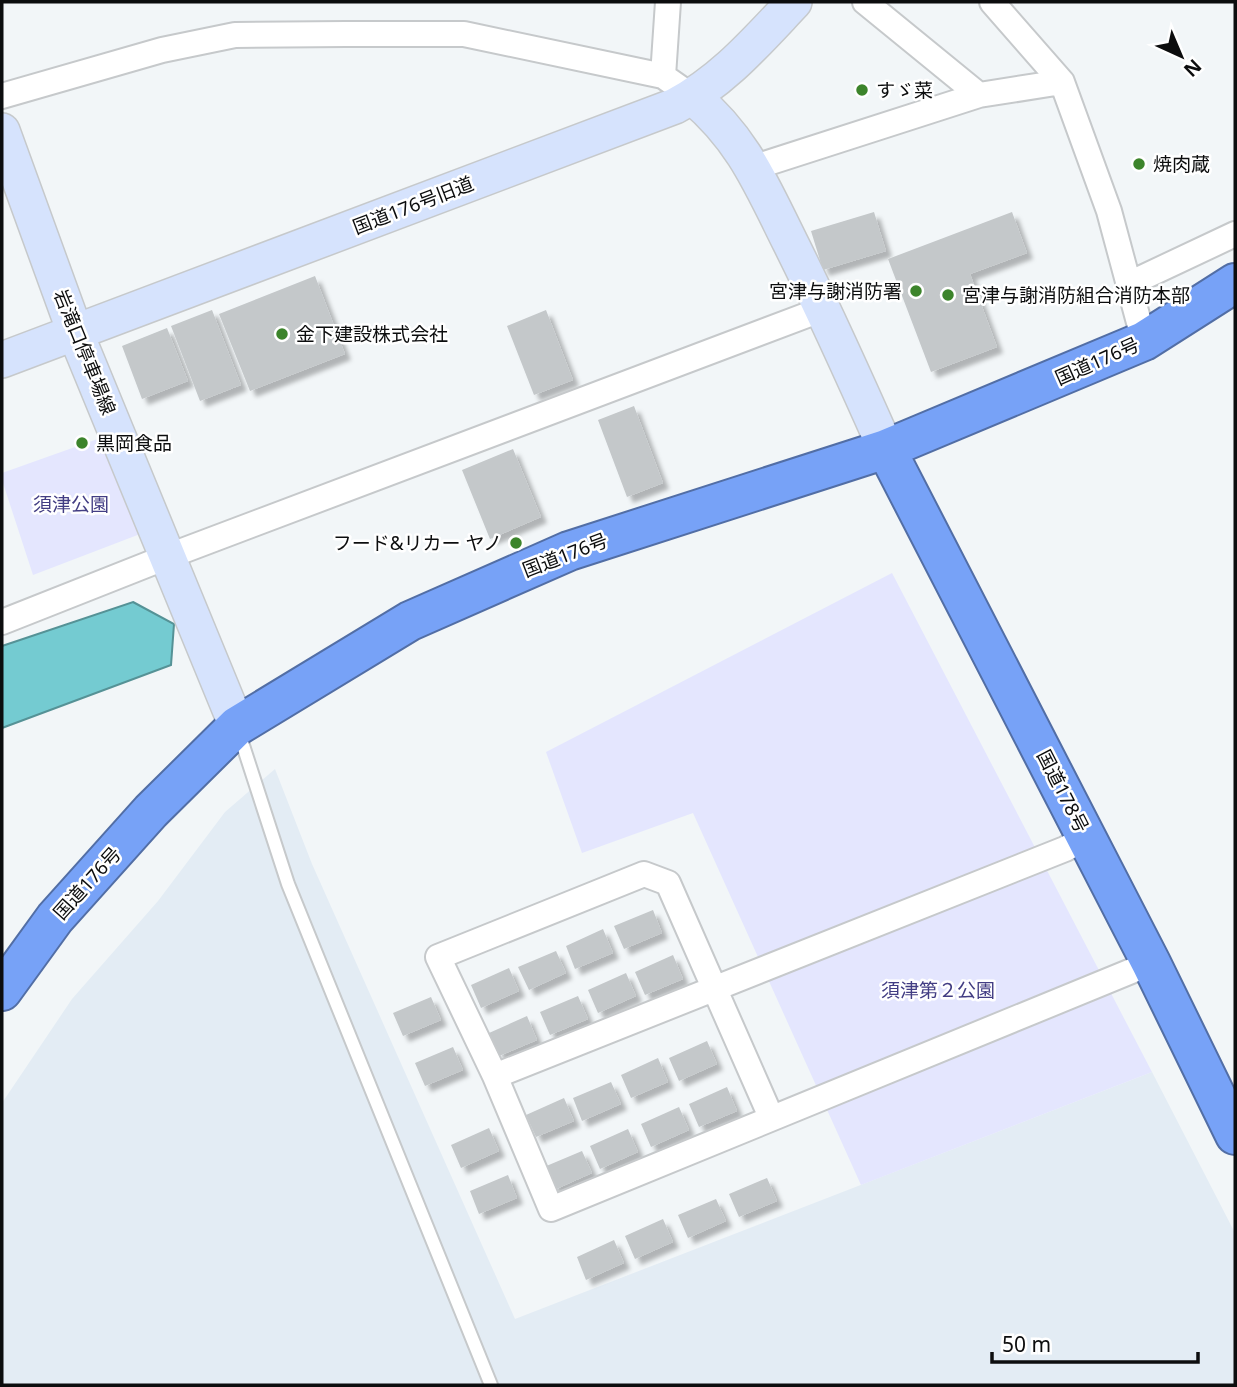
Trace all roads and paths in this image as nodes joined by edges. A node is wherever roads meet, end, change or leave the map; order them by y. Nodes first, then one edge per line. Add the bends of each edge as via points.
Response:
1 (668, 2) edge
2 (794, 2) edge
3 (865, 2) edge
4 (992, 2) edge
5 (663, 76) junction
6 (1062, 82) junction
7 (979, 95) junction
8 (2, 96) edge
9 (693, 97) junction
10 (2, 131) edge
11 (752, 168) junction
12 (1235, 234) edge
13 (1235, 283) edge
14 (1129, 284) junction
15 (823, 309) junction
16 (75, 332) junction
17 (1144, 341) junction
18 (2, 360) edge
19 (886, 449) junction
20 (169, 556) junction
21 (2, 622) edge
22 (237, 726) junction
23 (1086, 838) junction
24 (1151, 963) junction
25 (715, 990) junction
26 (2, 991) edge
27 (495, 1076) junction
28 (771, 1117) junction
29 (1235, 1135) edge
30 (491, 1385) edge

1 - 5 street
2 - 9 street, 国道176号旧道 via 730,70
3 - 7 street
4 - 6 street
5 - 8 street via 464,34 235,36 162,50
5 - 9 street
6 - 7 street
6 - 14 street via 1109,211
7 - 11 street
9 - 11 street via 716,117
9 - 16 street, 国道176号旧道
10 - 16 street, 岩滝口停車場線
11 - 15 street
12 - 14 street
13 - 17 highway, 国道176号
14 - 17 street
15 - 19 street
15 - 20 street
16 - 18 street, 国道176号旧道
16 - 20 street, 岩滝口停車場線
17 - 19 highway, 国道176号
19 - 22 highway, 国道176号 via 569,551 410,621
19 - 23 highway, 国道178号
20 - 21 street
20 - 22 street, 岩滝口停車場線
22 - 26 highway, 国道176号 via 151,811 55,918
22 - 30 lane via 288,884
23 - 24 highway, 国道178号
23 - 25 street
24 - 28 street
24 - 29 highway, 国道178号
25 - 27 street
25 - 27 street via 668,883 644,874 438,957
25 - 28 street
27 - 28 street via 551,1209

